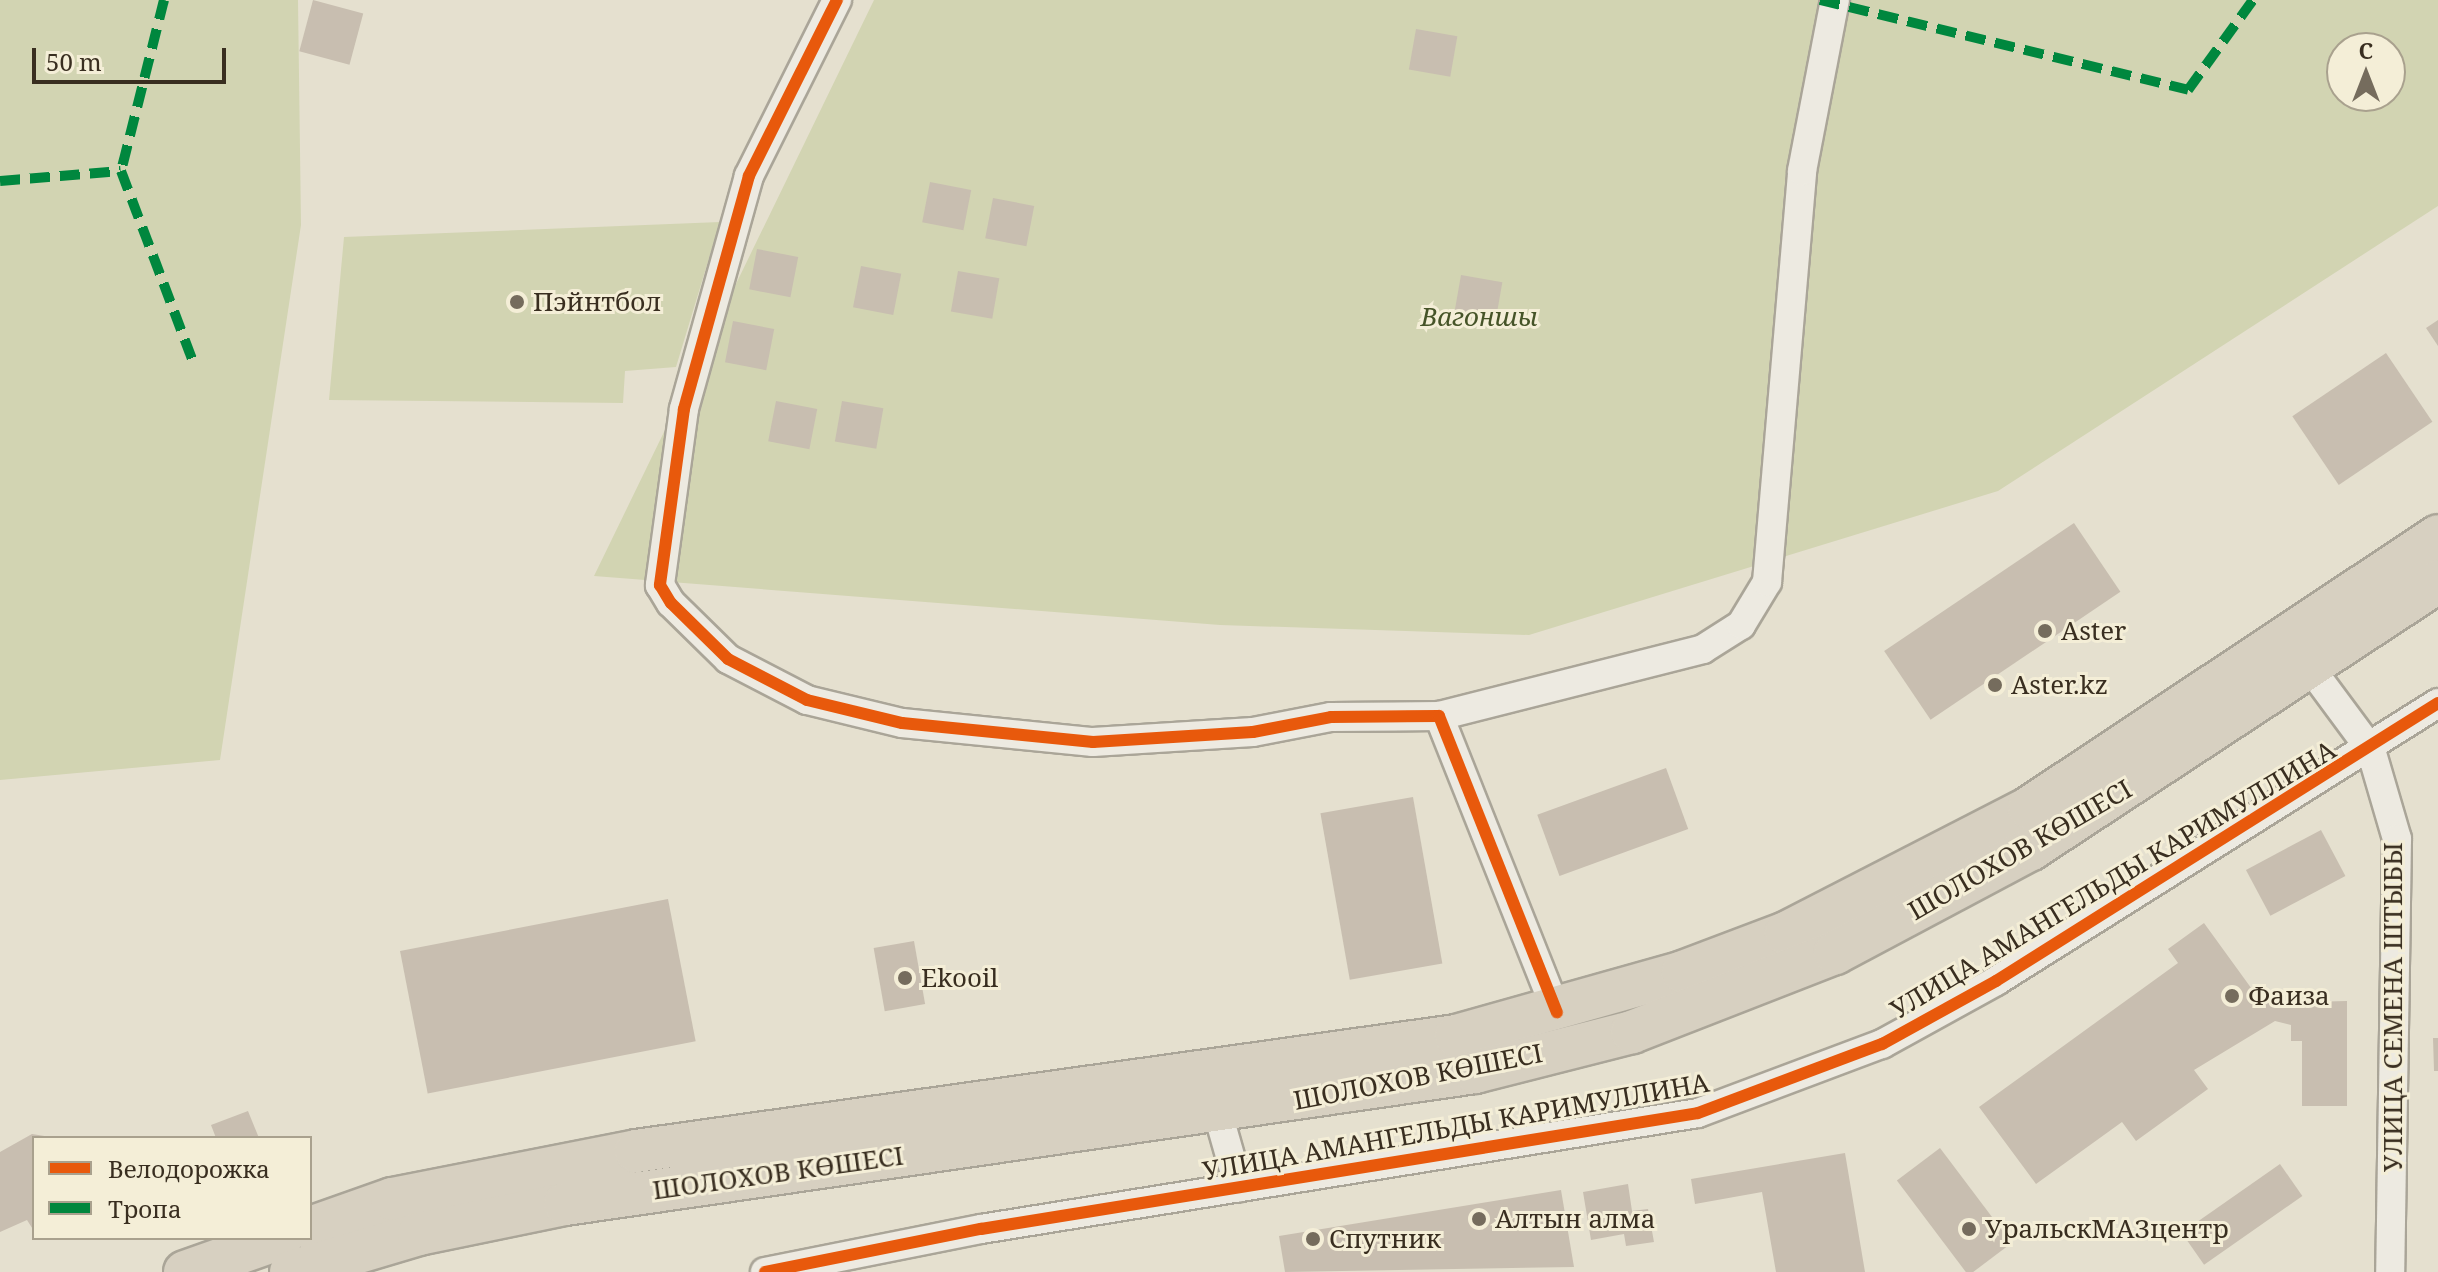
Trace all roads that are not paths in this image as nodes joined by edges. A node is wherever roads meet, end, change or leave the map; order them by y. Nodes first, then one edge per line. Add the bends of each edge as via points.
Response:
1 (837, 0) edge
2 (1835, 0) edge
3 (2438, 536) edge
4 (2438, 582) edge
5 (2301, 652) junction
6 (2438, 703) edge
7 (1439, 716) junction
8 (2371, 750) junction
9 (1557, 1012) junction
10 (1213, 1094) junction
11 (1239, 1187) junction
12 (312, 1227) edge
13 (275, 1240) edge
14 (185, 1272) edge
15 (291, 1272) edge
16 (765, 1272) edge
17 (2390, 1272) edge

1 - 7 street via 749,176 684,409 660,585 671,603 728,659 807,700 902,723 1093,742 1253,732 1331,717
2 - 7 street via 1802,171 1767,582 1741,625 1703,649
3 - 5 highway, ШОЛОХОВ КӨШЕСІ
4 - 5 highway, ШОЛОХОВ КӨШЕСІ
5 - 8 street, УЛИЦА СЕМЕНА ШТЫБЫ
5 - 9 highway, ШОЛОХОВ КӨШЕСІ via 1900,878 1786,933
5 - 10 highway, ШОЛОХОВ КӨШЕСІ via 2031,849 1835,953 1741,993 1632,1032 1475,1072
6 - 8 street, УЛИЦА АМАНГЕЛЬДЫ КАРИМУЛЛИНА
7 - 9 street
8 - 11 street, УЛИЦА АМАНГЕЛЬДЫ КАРИМУЛЛИНА via 1882,1044 1698,1113
8 - 17 street, УЛИЦА СЕМЕНА ШТЫБЫ via 2397,839
9 - 10 highway, ШОЛОХОВ КӨШЕСІ
10 - 11 street
10 - 12 highway, ШОЛОХОВ КӨШЕСІ via 636,1151 392,1199
10 - 15 highway, ШОЛОХОВ КӨШЕСІ via 565,1204 419,1234
11 - 16 street, УЛИЦА АМАНГЕЛЬДЫ КАРИМУЛЛИНА
13 - 14 highway

